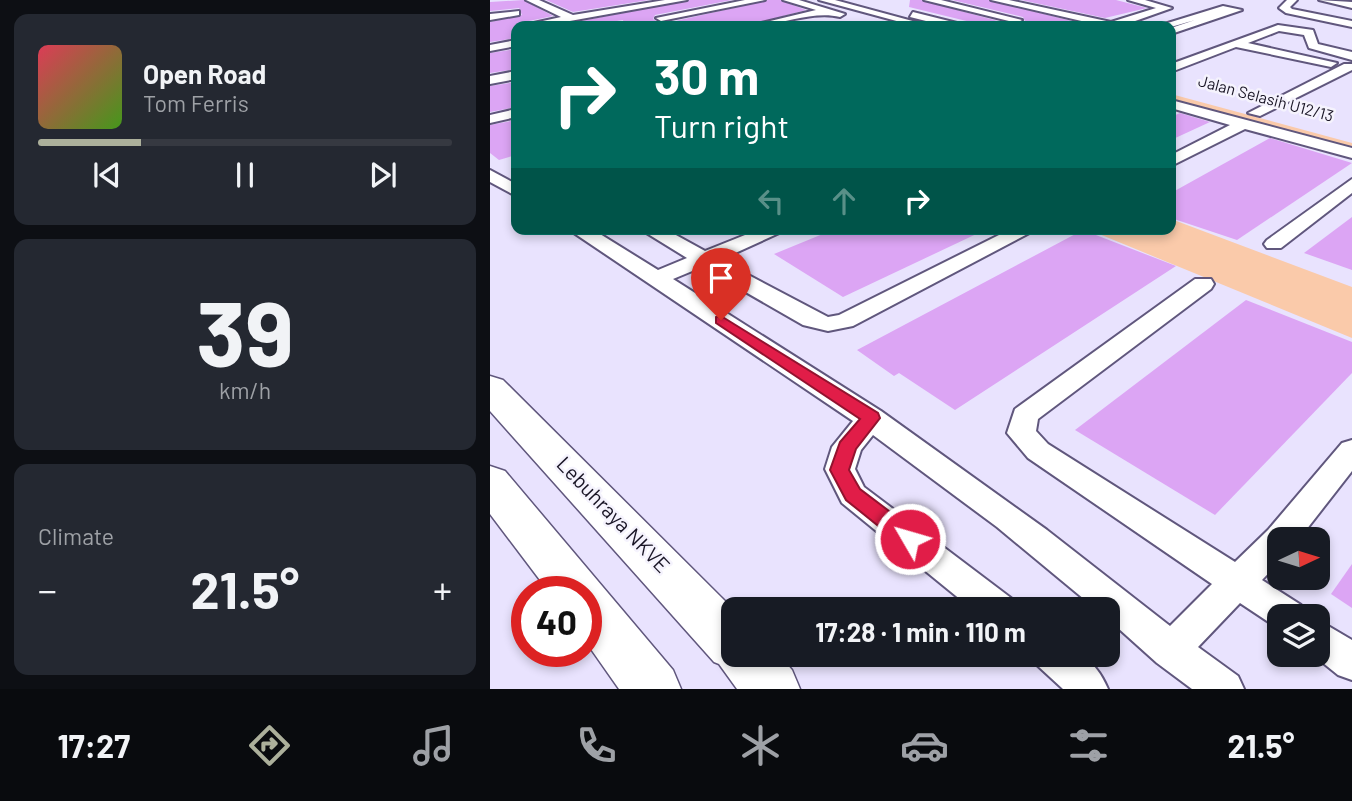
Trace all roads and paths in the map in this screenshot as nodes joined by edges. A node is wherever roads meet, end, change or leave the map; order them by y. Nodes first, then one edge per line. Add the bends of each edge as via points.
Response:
1 (531, 0) edge
2 (682, 0) edge
3 (760, 0) edge
4 (788, 0) edge
5 (929, 0) edge
6 (996, 0) edge
7 (1047, 0) edge
8 (1133, 0) edge
9 (1292, 0) edge
10 (1324, 0) edge
11 (1242, 1) edge
12 (1207, 2) dead end
13 (892, 3) dead end
14 (573, 4) dead end
15 (826, 5) edge
16 (1352, 5) edge
17 (878, 6) junction
18 (1025, 6) junction
19 (549, 8) junction
20 (860, 9) junction
21 (1120, 10) dead end
22 (516, 13) dead end
23 (992, 15) junction
24 (1146, 16) junction
25 (490, 17) edge
26 (572, 18) junction
27 (658, 19) dead end
28 (554, 21) edge
29 (771, 21) edge
30 (874, 21) edge
31 (906, 21) edge
32 (938, 21) edge
33 (969, 21) edge
34 (1020, 21) edge
35 (1090, 21) edge
36 (1129, 21) edge
37 (1176, 22) edge
38 (1352, 24) edge
39 (1176, 29) edge
40 (511, 44) edge
41 (1236, 44) junction
42 (490, 48) edge
43 (1351, 64) edge
44 (1176, 66) edge
45 (511, 76) edge
46 (490, 80) edge
47 (1176, 93) edge
48 (1176, 105) edge
49 (511, 114) edge
50 (490, 119) edge
51 (1249, 119) junction
52 (1352, 139) edge
53 (1352, 153) edge
54 (1176, 158) edge
55 (490, 175) edge
56 (1352, 184) edge
57 (511, 188) edge
58 (588, 235) edge
59 (661, 235) edge
60 (763, 235) edge
61 (1015, 235) edge
62 (1274, 244) dead end
63 (704, 258) junction
64 (657, 278) junction
65 (1203, 284) dead end
66 (490, 388) edge
67 (871, 418) junction
68 (1352, 450) edge
69 (490, 481) edge
70 (1290, 527) edge
71 (1267, 552) edge
72 (566, 576) edge
73 (1238, 581) junction
74 (983, 597) edge
75 (1271, 604) edge
76 (602, 621) edge
77 (721, 631) edge
78 (1330, 646) edge
79 (1170, 651) junction
80 (1352, 662) edge
81 (753, 667) edge
82 (1067, 667) edge
83 (653, 689) edge
84 (772, 689) edge
85 (1087, 689) edge
86 (1224, 689) edge

1 - 19 street
2 - 26 street
3 - 27 street
4 - 15 street
5 - 23 street
6 - 18 street
7 - 18 street
8 - 24 street via 1167,8
9 - 38 street via 1284,8 1289,11
10 - 16 street
11 - 12 street via 1230,7
13 - 17 street
14 - 19 street
15 - 20 street
15 - 29 street
15 - 30 street
17 - 20 street
17 - 32 street
18 - 23 street
18 - 35 street
19 - 26 street
20 - 31 street
21 - 24 street
22 - 25 street
23 - 33 street
23 - 34 street
24 - 36 street
26 - 28 street
37 - 39 street via 1223,9 1237,10
40 - 42 street
41 - 43 street
41 - 43 street via 1278,28 1293,29 1308,32 1312,46
41 - 44 street
43 - 51 street
45 - 46 street
47 - 51 street, Jalan Selasih U12/13
48 - 51 street
49 - 50 street
51 - 52 street, Jalan Selasih U12/13
51 - 53 street
51 - 54 street
55 - 57 street
56 - 62 street
58 - 64 street
59 - 63 street
60 - 63 street
61 - 63 street via 845,321 828,324 811,320
63 - 64 street
64 - 67 street
65 - 73 street via 1025,415 1021,433 1038,451
66 - 77 highway, Lebuhraya NKVE
67 - 74 street via 847,447 840,470 853,495
67 - 79 street via 1012,521
68 - 70 street
69 - 72 highway
71 - 73 street
73 - 75 street
73 - 79 street
76 - 83 highway
78 - 80 street
79 - 86 street
81 - 84 highway
82 - 85 street

